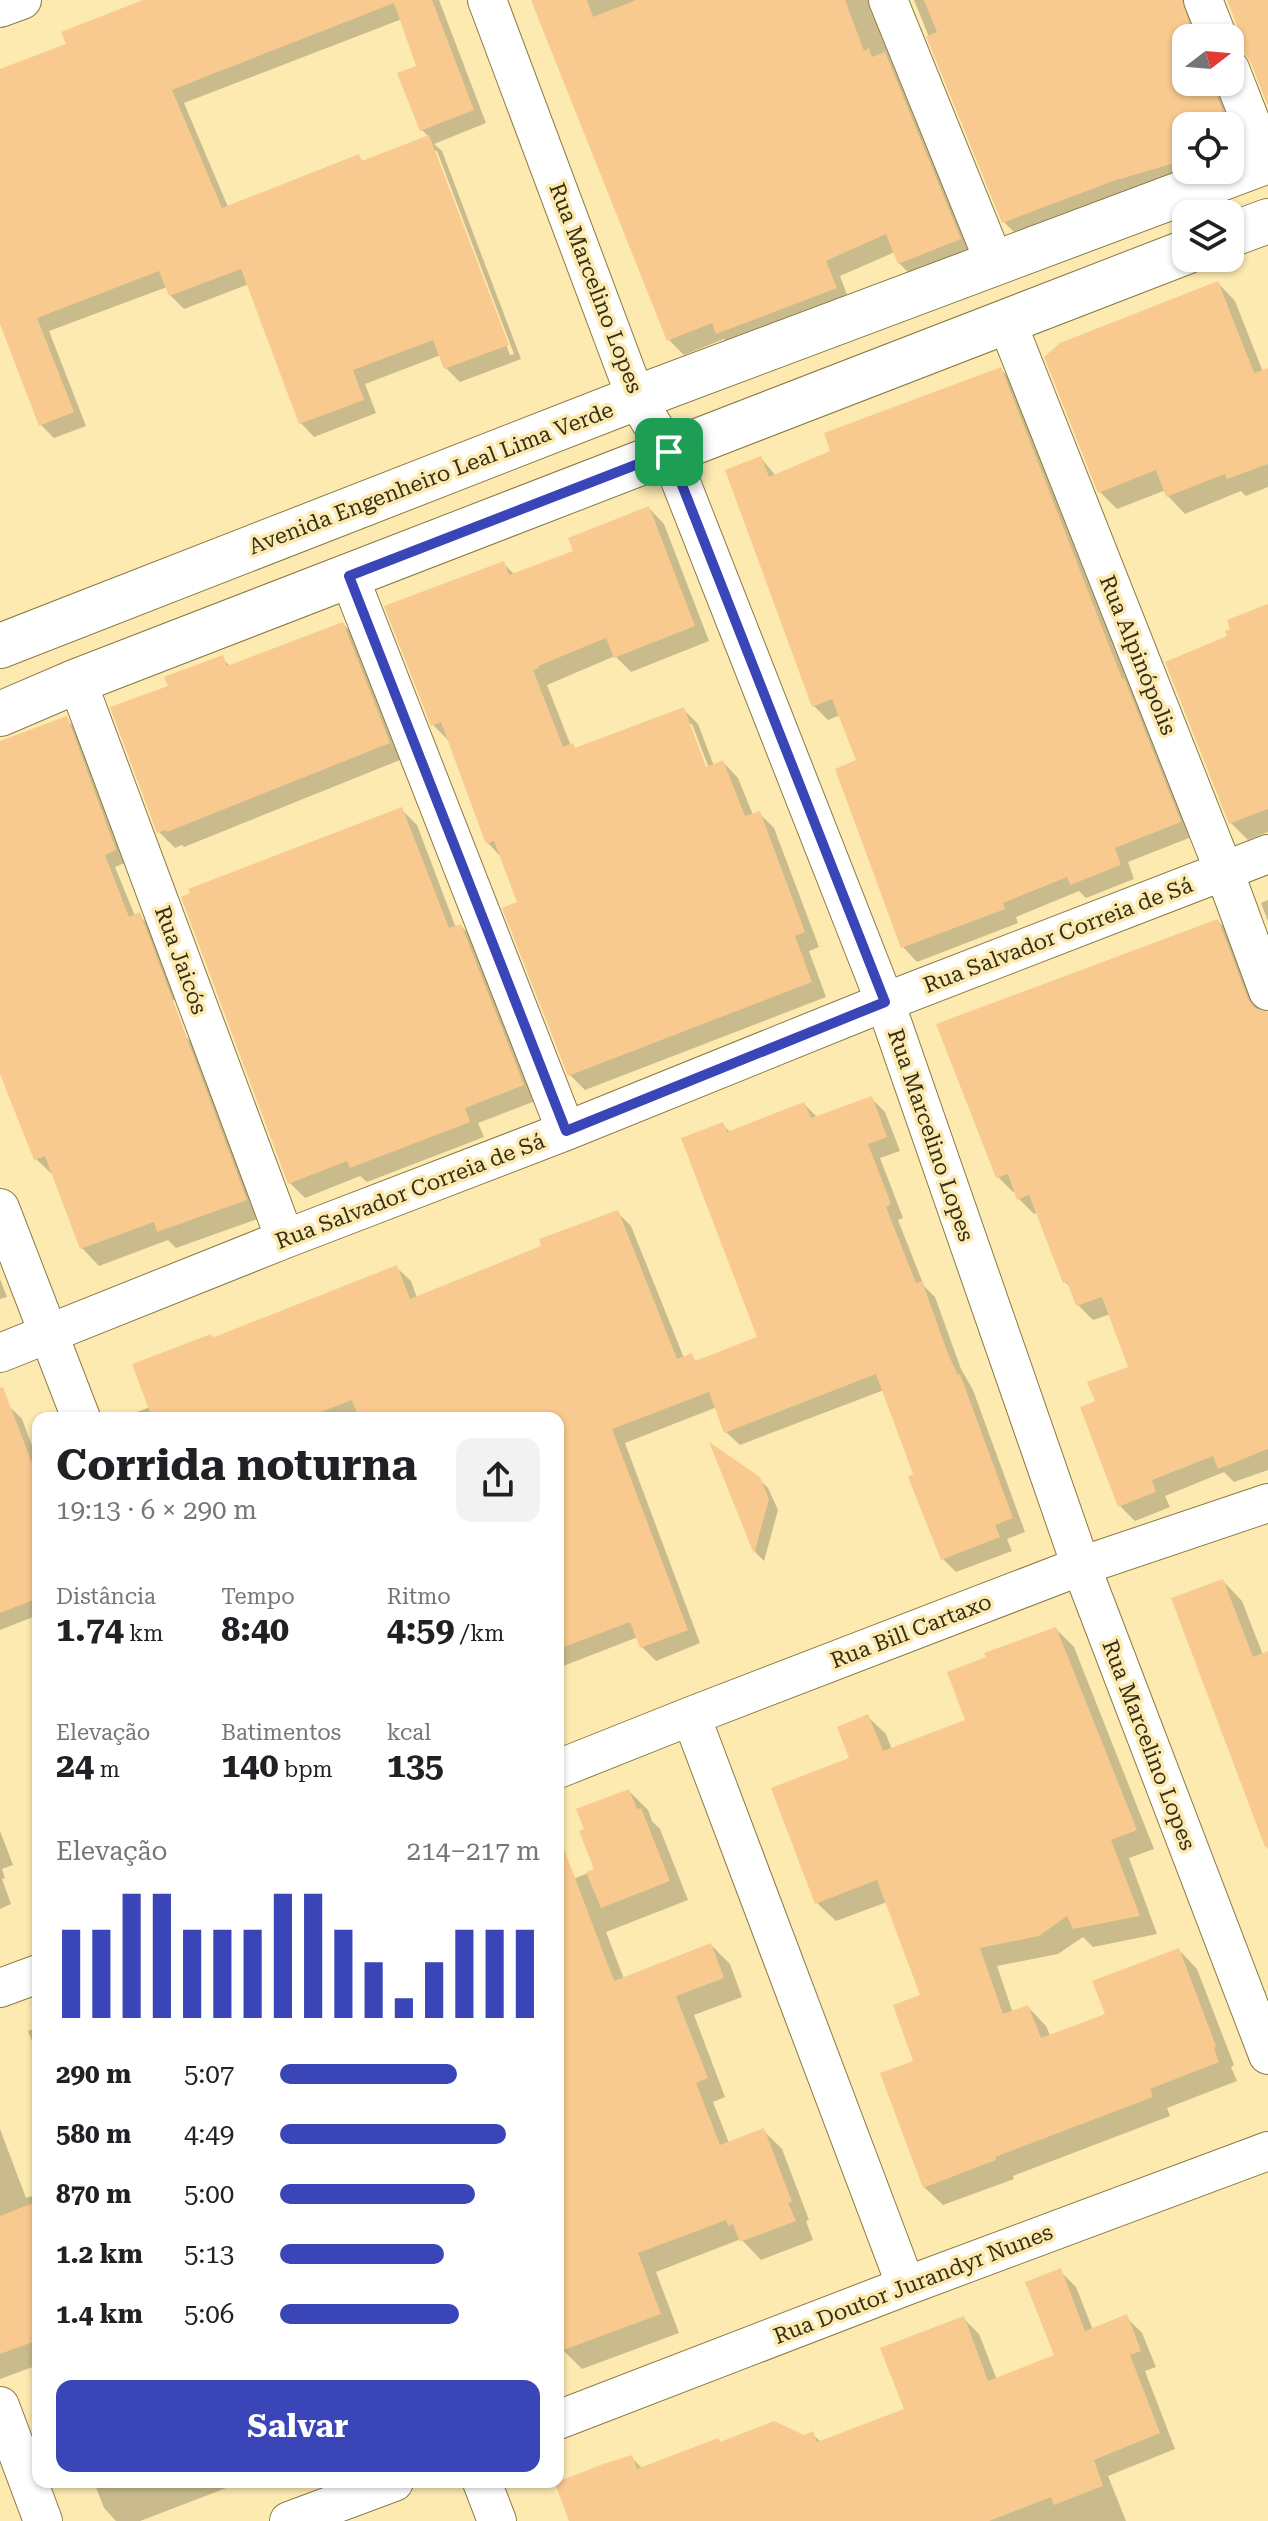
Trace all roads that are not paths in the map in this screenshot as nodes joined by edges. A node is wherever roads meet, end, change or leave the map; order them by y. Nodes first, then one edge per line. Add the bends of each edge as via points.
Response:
1 (22, 0) edge
2 (487, 0) edge
3 (888, 0) edge
4 (1203, 0) edge
5 (0, 8) edge
6 (1212, 24) edge
7 (1241, 96) edge
8 (1267, 161) edge
9 (1268, 221) edge
10 (1244, 230) edge
11 (1172, 257) edge
12 (995, 264) junction
13 (1006, 320) junction
14 (636, 398) junction
15 (669, 452) junction
16 (349, 576) junction
17 (0, 646) edge
18 (77, 681) junction
19 (0, 714) edge
20 (1268, 854) edge
21 (1224, 871) junction
22 (1268, 991) edge
23 (885, 1002) junction
24 (566, 1131) junction
25 (0, 1208) edge
26 (285, 1239) junction
27 (49, 1335) junction
28 (0, 1353) edge
29 (79, 1412) edge
30 (1268, 1503) edge
31 (1081, 1566) junction
32 (691, 1716) junction
33 (564, 1767) edge
34 (32, 1976) edge
35 (0, 1988) edge
36 (1268, 2055) edge
37 (1268, 2151) edge
38 (906, 2286) junction
39 (0, 2406) edge
40 (564, 2418) edge
41 (378, 2488) edge
42 (484, 2488) edge
43 (43, 2521) edge
44 (289, 2521) edge
45 (497, 2521) edge

1 - 5 street
2 - 14 street, Rua Marcelino Lopes
3 - 12 street
4 - 6 street
7 - 8 street
8 - 12 main road, Avenida Engenheiro Leal Lima Verde
9 - 10 main road
11 - 13 main road
12 - 14 main road, Avenida Engenheiro Leal Lima Verde
13 - 15 main road
13 - 21 street, Rua Alpinópolis
14 - 15 street, Rua Marcelino Lopes
14 - 17 main road, Avenida Engenheiro Leal Lima Verde
15 - 16 main road
15 - 23 street, Rua Marcelino Lopes
16 - 18 main road
16 - 24 street
18 - 19 main road
18 - 26 street, Rua Jaicós
20 - 21 street, Rua Salvador Correia de Sá
21 - 22 street, Rua Alpinópolis
21 - 23 street, Rua Salvador Correia de Sá
23 - 24 street, Rua Salvador Correia de Sá
23 - 31 street, Rua Marcelino Lopes
24 - 26 street, Rua Salvador Correia de Sá
25 - 27 street
26 - 27 street, Rua Salvador Correia de Sá
27 - 28 street, Rua Salvador Correia de Sá
27 - 29 street
30 - 31 street, Rua Bill Cartaxo
31 - 32 street, Rua Bill Cartaxo
31 - 36 street, Rua Marcelino Lopes
32 - 33 street, Rua Bill Cartaxo
32 - 38 street
34 - 35 street
37 - 38 street, Rua Doutor Jurandyr Nunes
38 - 40 street, Rua Doutor Jurandyr Nunes
39 - 43 street
41 - 44 street
42 - 45 street

